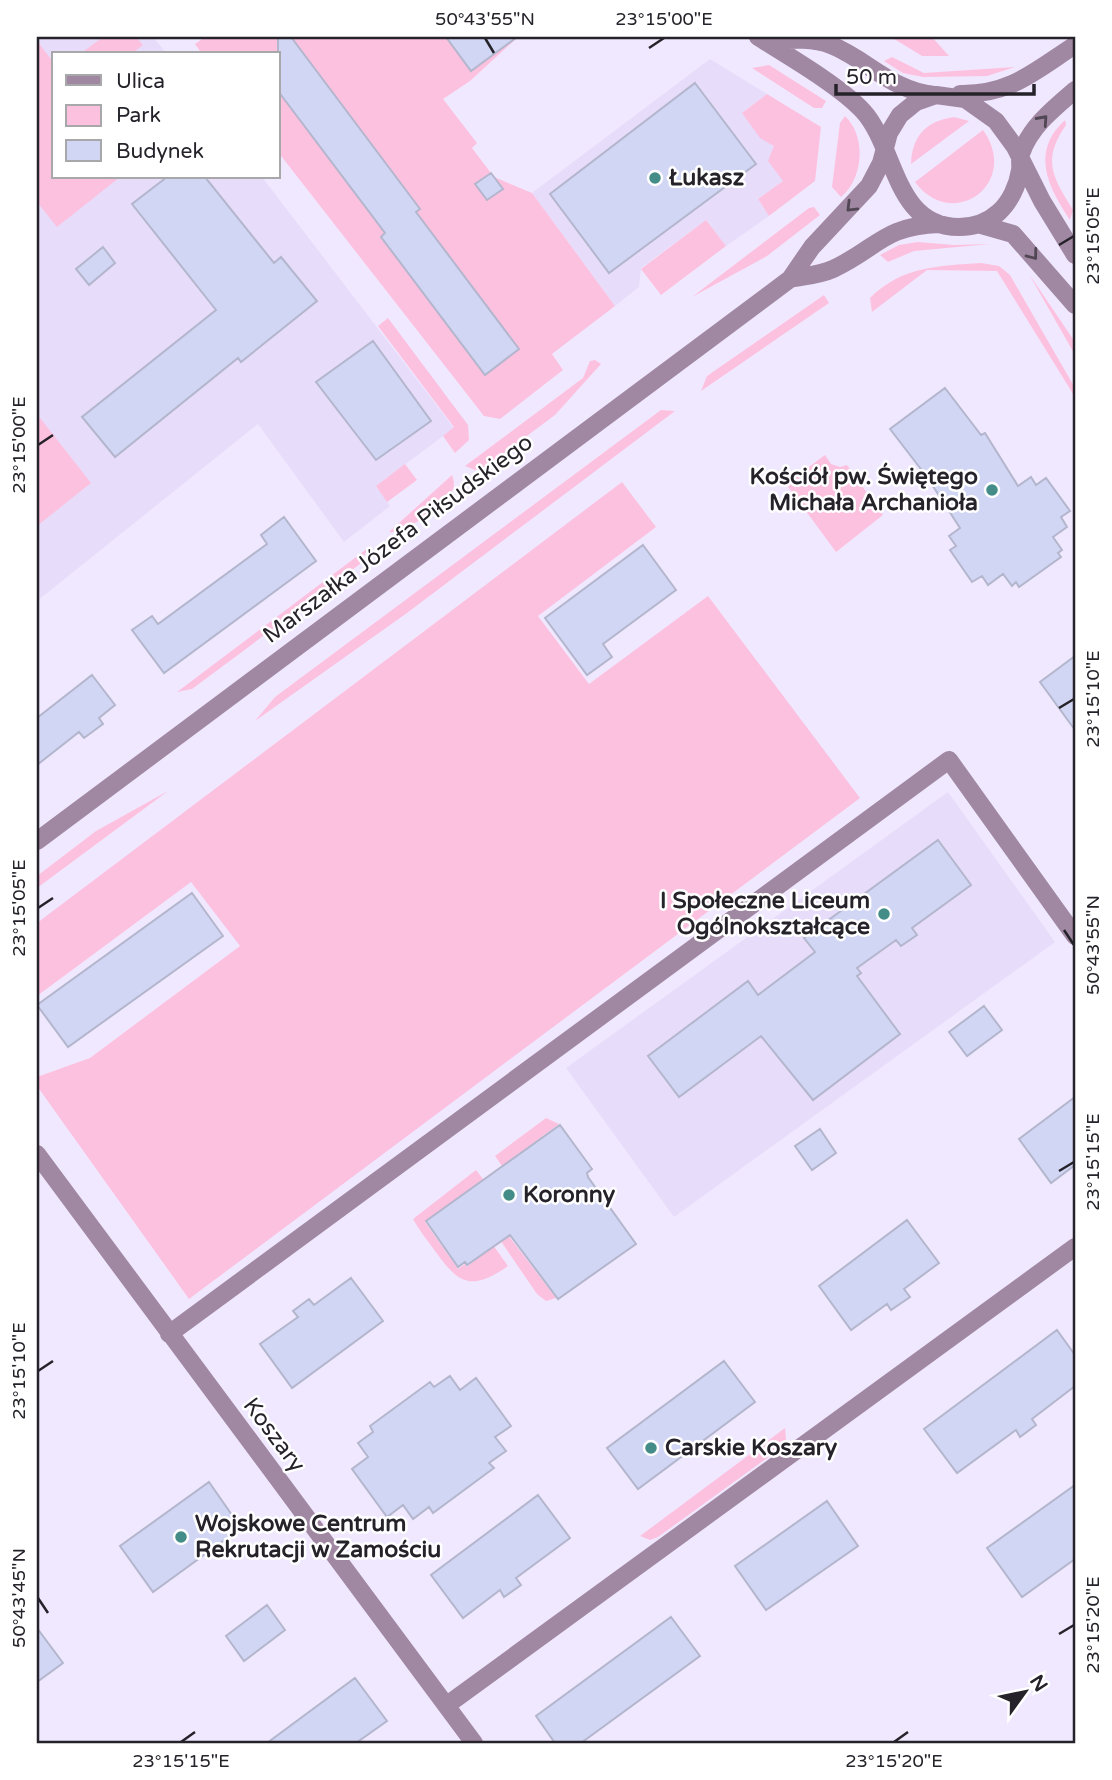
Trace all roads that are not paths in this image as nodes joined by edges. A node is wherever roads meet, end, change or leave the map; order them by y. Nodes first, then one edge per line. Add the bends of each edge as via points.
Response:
1 (765, 38) edge
2 (1075, 45) edge
3 (1075, 90) edge
4 (941, 94) junction
5 (885, 149) junction
6 (1020, 157) junction
7 (939, 224) junction
8 (978, 224) junction
9 (1075, 255) edge
10 (790, 279) junction
11 (1075, 305) edge
12 (37, 841) edge
13 (1075, 936) edge
14 (37, 1154) edge
15 (1075, 1247) edge
16 (169, 1334) junction
17 (446, 1705) junction
18 (474, 1743) edge

1 - 4 street via 829,45 898,86
1 - 5 street via 856,103
2 - 4 street via 1003,90
6 -> 3 street via 1038,124
4 - 5 street via 916,102 900,115
4 - 6 street via 974,103 990,114
5 - 7 street via 903,192
5 -> 10 street, Marszałka Józefa Piłsudskiego via 869,186 812,247
6 - 8 street via 1020,175 1007,202 995,216
6 - 9 street
7 - 8 street
7 - 10 street, Marszałka Józefa Piłsudskiego via 903,227 832,269
8 -> 11 street via 1013,234
10 - 12 street, Marszałka Józefa Piłsudskiego
13 - 16 street via 949,760
14 - 16 street, Koszary
15 - 17 street
16 - 17 street, Koszary
17 - 18 street, Koszary

